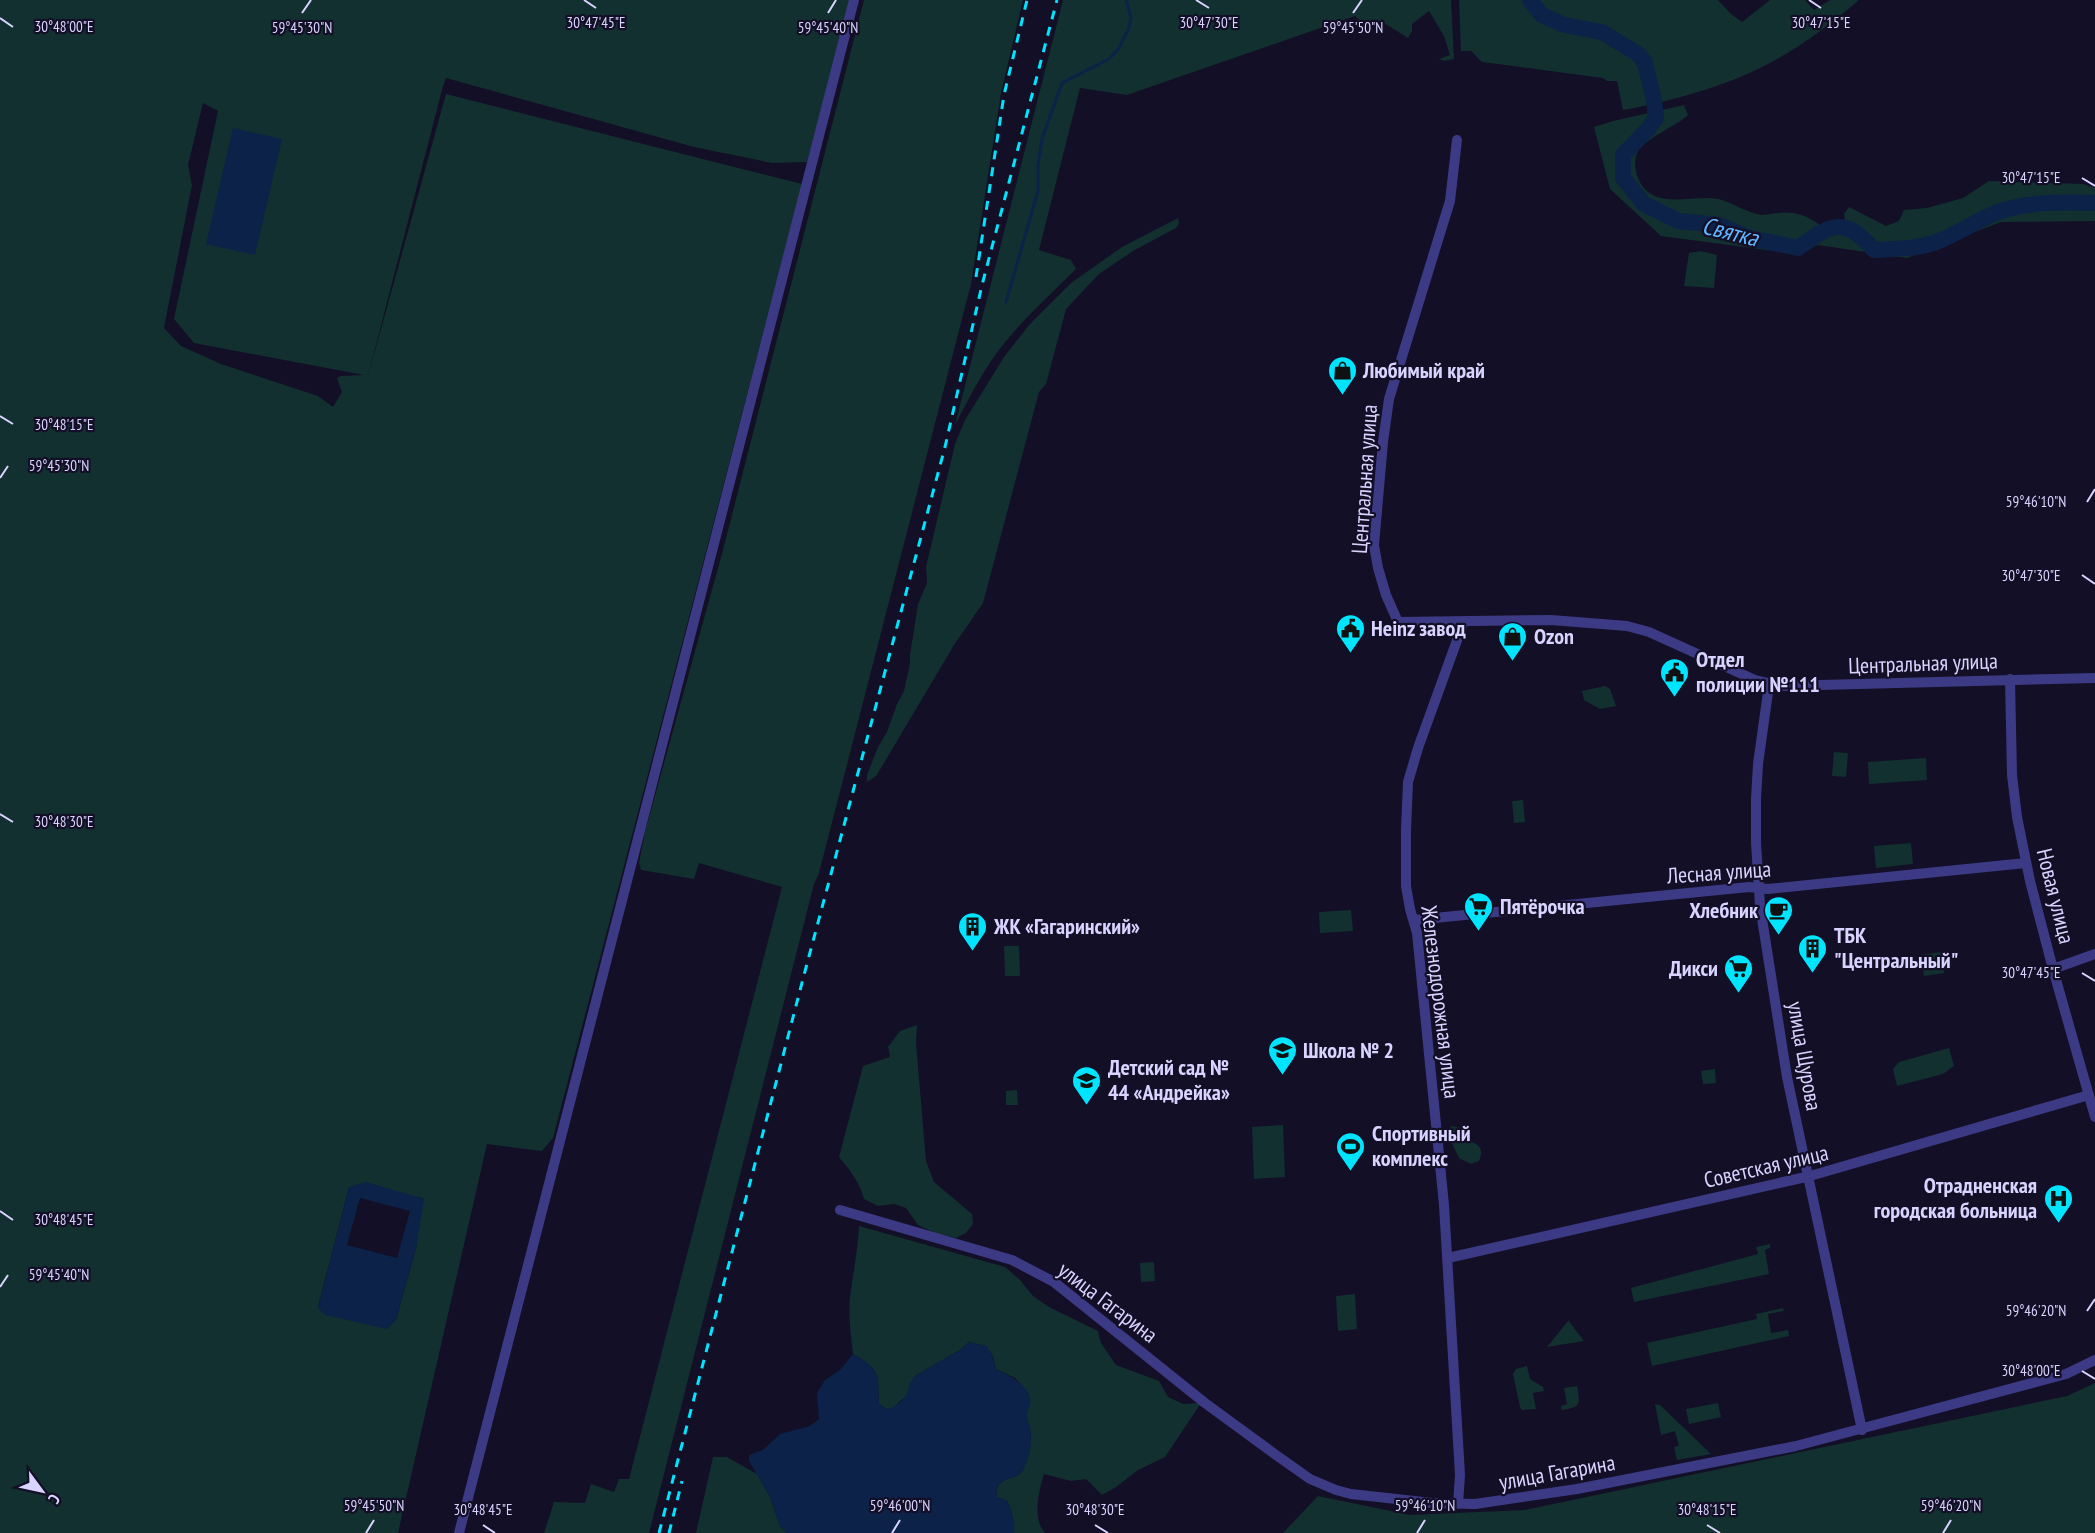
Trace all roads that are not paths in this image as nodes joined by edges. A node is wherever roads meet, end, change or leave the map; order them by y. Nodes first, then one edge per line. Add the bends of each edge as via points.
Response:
1 (855, 0) edge
2 (1457, 140) dead end
3 (1464, 621) junction
4 (2095, 678) edge
5 (2010, 679) junction
6 (1769, 685) junction
7 (2026, 863) junction
8 (1758, 888) junction
9 (1414, 920) junction
10 (2095, 954) edge
11 (2053, 969) junction
12 (2089, 1095) junction
13 (2095, 1117) edge
14 (1810, 1176) junction
15 (840, 1210) dead end
16 (1448, 1258) junction
17 (2095, 1360) edge
18 (1862, 1430) junction
19 (1458, 1504) junction
20 (459, 1533) edge

1 - 20 street
2 - 3 street, Центральная улица via 1450,201 1389,399 1374,545 1386,595 1398,622
3 - 6 street, Центральная улица via 1551,620 1639,628
3 - 9 street, Железнодорожная улица via 1408,782 1406,886
4 - 5 street, Центральная улица
5 - 6 street, Центральная улица
5 - 7 street, Новая улица via 2012,775
6 - 8 street, улица Щурова via 1756,799
7 - 8 street, Лесная улица
7 - 11 street, Новая улица
8 - 9 street, Лесная улица
8 - 14 street, улица Щурова via 1787,1077
9 - 16 street, Железнодорожная улица via 1429,1036
10 - 11 street
11 - 12 street, Новая улица
12 - 13 street, Новая улица
12 - 14 street, Советская улица
14 - 16 street, Советская улица
14 - 18 street, улица Щурова
15 - 19 street, улица Гагарина via 1012,1260 1054,1282 1205,1403 1310,1479 1351,1494
16 - 19 street, Железнодорожная улица via 1460,1475
17 - 18 street, улица Гагарина via 2066,1374
18 - 19 street, улица Гагарина via 1651,1475 1495,1502

